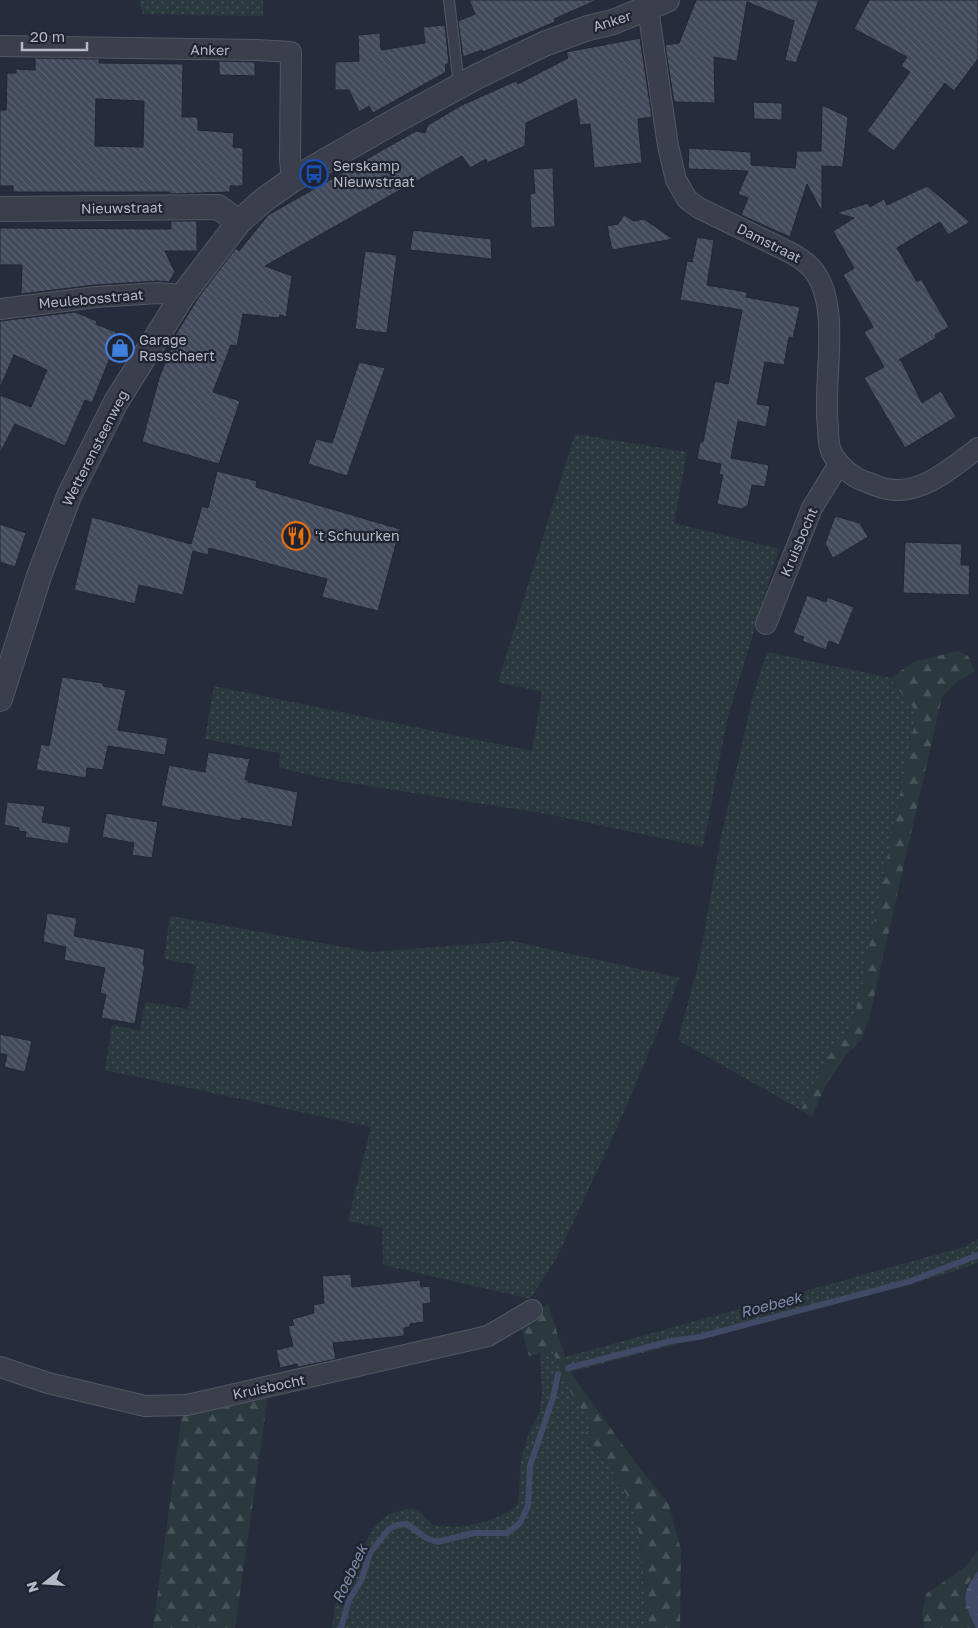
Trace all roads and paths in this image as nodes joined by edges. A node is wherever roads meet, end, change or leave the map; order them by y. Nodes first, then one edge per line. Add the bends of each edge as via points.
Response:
1 (449, 0) edge
2 (658, 4) edge
3 (0, 46) edge
4 (459, 86) junction
5 (292, 180) junction
6 (0, 209) edge
7 (239, 222) junction
8 (183, 296) junction
9 (0, 309) edge
10 (978, 448) edge
11 (839, 464) junction
12 (766, 624) dead end
13 (0, 699) edge
14 (532, 1310) dead end
15 (0, 1367) edge

1 - 4 lane
2 - 4 street, Anker via 544,44
2 - 11 street, Damstraat via 668,146 681,189 687,199 699,208 806,262 822,286 829,330 826,418 831,452
3 - 5 street, Anker via 291,52
4 - 5 street, Anker
5 - 7 street, Anker
6 - 7 street, Nieuwstraat via 218,207
7 - 8 street, Wetterensteenweg
8 - 9 street, Meulebosstraat via 158,293 96,297
8 - 13 street, Wetterensteenweg via 116,402 69,496 39,576
10 - 11 street, Damstraat via 923,485 900,489 888,490 858,480
11 - 12 street, Kruisbocht via 812,508
14 - 15 street, Kruisbocht via 488,1336 187,1405 146,1406 48,1383

